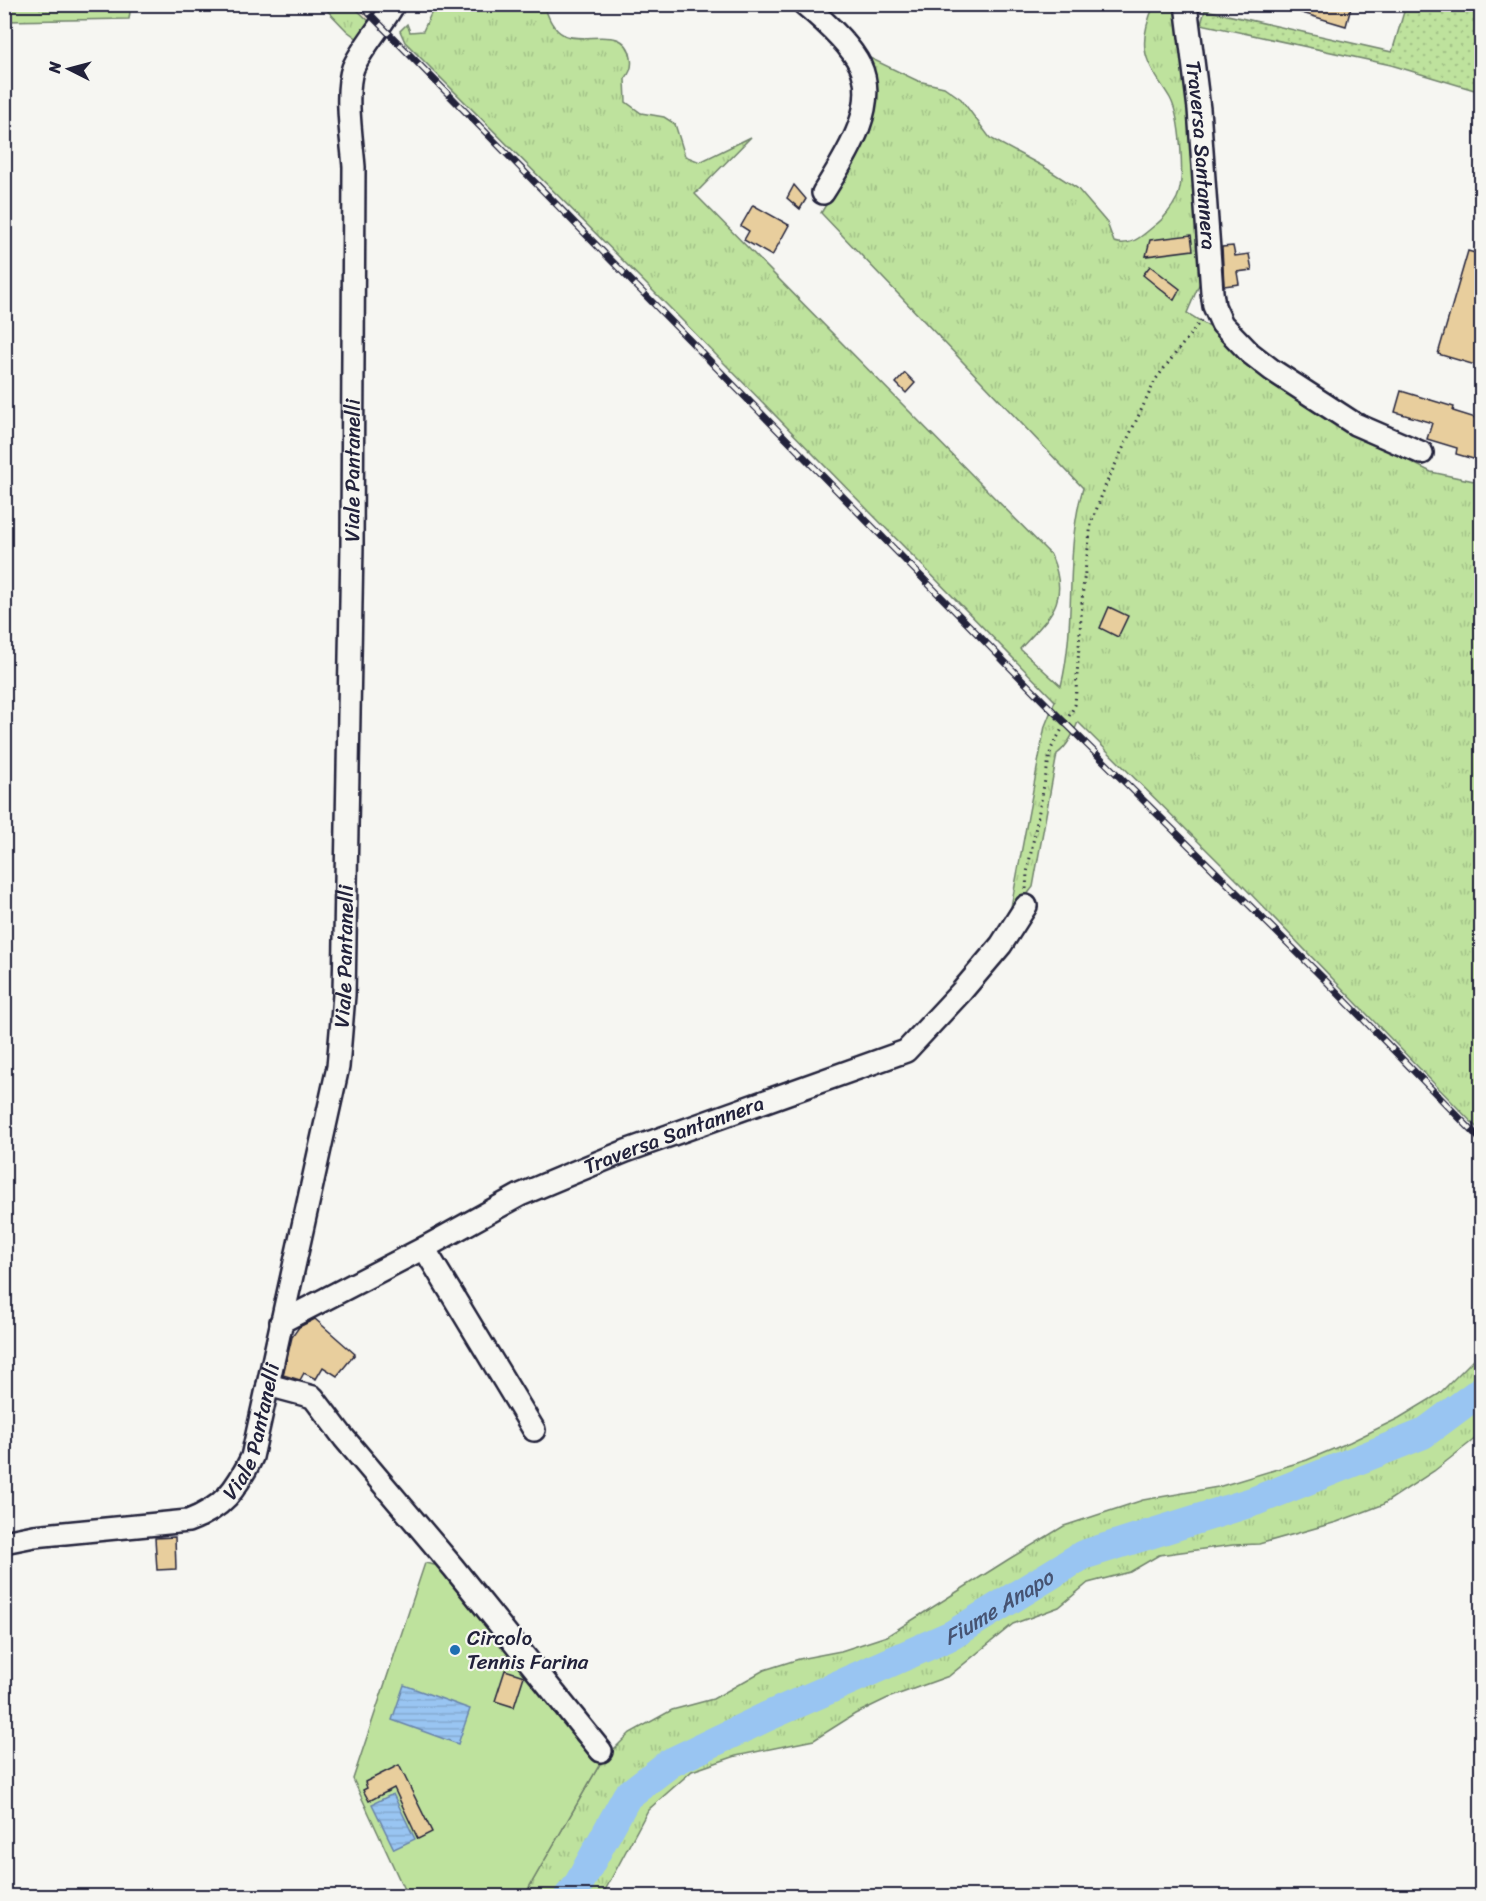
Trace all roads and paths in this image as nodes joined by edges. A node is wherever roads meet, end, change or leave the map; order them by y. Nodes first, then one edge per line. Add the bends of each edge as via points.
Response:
1 (394, 4) edge
2 (407, 4) edge
3 (804, 4) edge
4 (1186, 4) edge
5 (354, 167) junction
6 (823, 193) dead end
7 (1214, 306) junction
8 (1422, 453) dead end
9 (1026, 906) joint
10 (424, 1248) junction
11 (281, 1322) junction
12 (268, 1385) junction
13 (534, 1430) dead end
14 (4, 1542) edge
15 (601, 1751) dead end

1 - 5 street via 353,68 350,124
2 - 5 street via 376,48 363,81
3 - 6 street via 855,55 864,76 865,101 856,134
4 - 7 street, Traversa Santannera via 1199,109
5 - 11 street, Viale Pantanelli via 344,995 338,1067
7 - 8 street via 1222,324 1272,370 1355,424
7 - 9 path via 1156,379 1091,524 1075,705 1051,749 1027,873
9 - 10 street, Traversa Santannera via 1001,945 906,1051 607,1158 520,1195
10 - 11 street, Traversa Santannera
10 - 13 street
11 - 12 street, Viale Pantanelli
12 - 14 street, Viale Pantanelli via 252,1457 241,1480 230,1495 206,1514 188,1521
12 - 15 street via 313,1397

